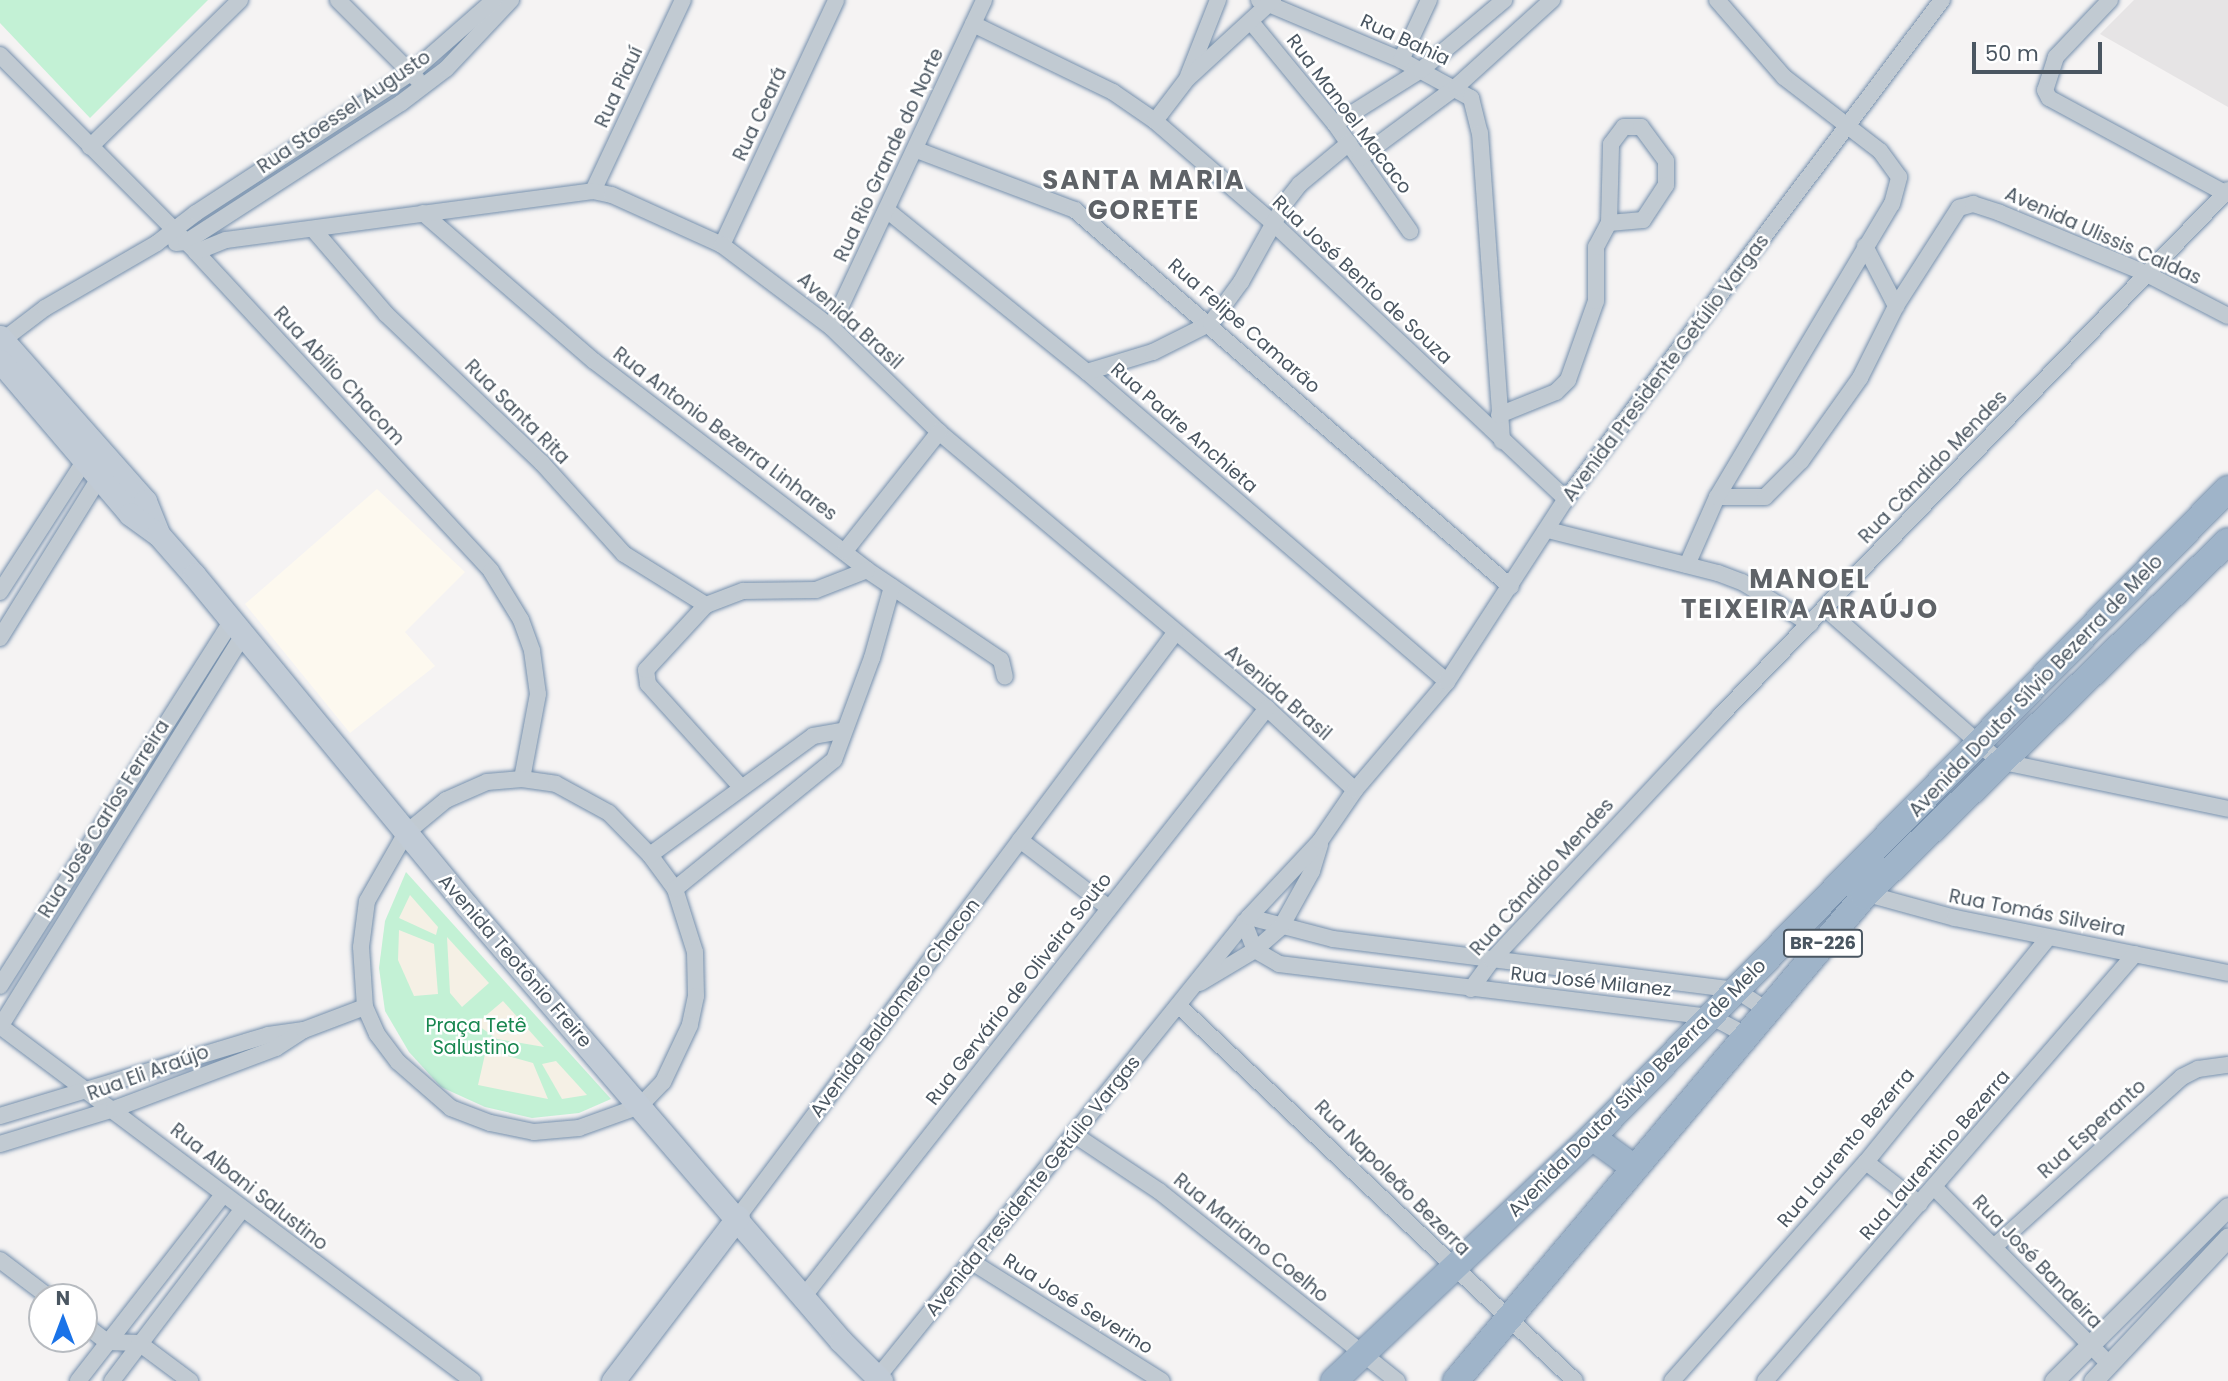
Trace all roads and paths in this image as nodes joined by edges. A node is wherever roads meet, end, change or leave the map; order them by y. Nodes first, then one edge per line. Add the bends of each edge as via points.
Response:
1 (240, 0) edge
2 (338, 0) edge
3 (494, 0) edge
4 (511, 0) edge
5 (683, 0) edge
6 (835, 0) edge
7 (984, 0) edge
8 (1218, 0) edge
9 (1429, 0) edge
10 (1504, 0) edge
11 (1552, 0) edge
12 (1717, 0) edge
13 (1942, 0) edge
14 (2110, 0) edge
15 (1267, 1) edge
16 (1252, 23) junction
17 (973, 24) junction
18 (464, 41) junction
19 (0, 55) edge
20 (1401, 60) junction
21 (1421, 70) junction
22 (411, 73) junction
23 (1186, 79) junction
24 (423, 86) junction
25 (1456, 87) junction
26 (1155, 121) junction
27 (1335, 124) junction
28 (1849, 128) junction
29 (335, 136) junction
30 (1349, 143) junction
31 (90, 147) junction
32 (917, 150) junction
33 (1360, 158) junction
34 (593, 191) junction
35 (2227, 191) edge
36 (888, 211) junction
37 (423, 213) junction
38 (1273, 223) junction
39 (1609, 223) junction
40 (174, 229) junction
41 (313, 229) junction
42 (1410, 231) dead end
43 (157, 243) junction
44 (722, 245) junction
45 (1866, 246) junction
46 (191, 247) junction
47 (2147, 274) junction
48 (1896, 306) junction
49 (2228, 316) edge
50 (1211, 323) junction
51 (831, 327) junction
52 (1, 346) edge
53 (1087, 372) junction
54 (1499, 415) junction
55 (939, 432) junction
56 (1502, 441) junction
57 (92, 469) junction
58 (2228, 489) edge
59 (1717, 497) junction
60 (1566, 499) junction
61 (1548, 530) junction
62 (158, 534) junction
63 (2228, 541) edge
64 (2174, 544) junction
65 (845, 551) junction
66 (1687, 565) junction
67 (2199, 569) junction
68 (867, 570) junction
69 (5, 574) edge
70 (892, 587) junction
71 (1511, 587) junction
72 (30, 589) junction
73 (0, 593) edge
74 (706, 605) junction
75 (2113, 606) junction
76 (1826, 609) junction
77 (1811, 624) junction
78 (238, 627) junction
79 (2137, 631) junction
80 (1175, 633) junction
81 (0, 638) edge
82 (1005, 677) dead end
83 (1447, 682) junction
84 (1267, 708) junction
85 (842, 731) junction
86 (1989, 752) junction
87 (522, 779) junction
88 (741, 787) junction
89 (1355, 790) junction
90 (2228, 809) edge
91 (406, 833) junction
92 (1020, 840) junction
93 (1320, 841) junction
94 (650, 855) junction
95 (1854, 888) junction
96 (675, 889) junction
97 (1109, 908) junction
98 (1247, 920) junction
99 (1281, 927) junction
100 (2048, 938) junction
101 (1255, 950) junction
102 (2134, 954) junction
103 (1492, 960) junction
104 (2228, 972) edge
105 (0, 986) edge
106 (1191, 989) junction
107 (1471, 989) junction
108 (1736, 990) junction
109 (365, 1006) junction
110 (1179, 1006) junction
111 (1767, 1010) junction
112 (1712, 1017) junction
113 (0, 1026) edge
114 (304, 1030) junction
115 (1744, 1034) junction
116 (2228, 1065) edge
117 (89, 1090) junction
118 (640, 1106) junction
119 (114, 1109) junction
120 (0, 1116) edge
121 (1075, 1135) junction
122 (1592, 1137) junction
123 (0, 1144) edge
124 (1866, 1163) junction
125 (1633, 1167) junction
126 (1936, 1188) junction
127 (223, 1195) junction
128 (1920, 1204) junction
129 (2228, 1207) edge
130 (242, 1210) junction
131 (738, 1217) junction
132 (2228, 1237) edge
133 (2197, 1238) junction
134 (1995, 1245) junction
135 (2214, 1252) junction
136 (0, 1260) edge
137 (972, 1262) junction
138 (1451, 1268) junction
139 (30, 1283) edge
140 (804, 1296) junction
141 (1509, 1320) junction
142 (98, 1332) edge
143 (114, 1342) junction
144 (139, 1343) junction
145 (2089, 1346) junction
146 (1362, 1354) junction
147 (2104, 1374) edge
148 (878, 1380) edge
149 (78, 1381) edge
150 (112, 1381) edge
151 (190, 1381) edge
152 (473, 1381) edge
153 (613, 1381) edge
154 (1162, 1381) edge
155 (1334, 1381) edge
156 (1396, 1381) edge
157 (1456, 1381) edge
158 (1575, 1381) edge
159 (1672, 1381) edge
160 (1765, 1381) edge
161 (2054, 1381) edge

1 - 31 street
2 - 22 street
3 - 18 street, Rua Stoessel Augusto
4 - 18 street, Rua Stoessel Augusto
5 - 34 street, Rua Piauí
6 - 44 street, Rua Ceará
7 - 17 street, Rua Rio Grande do Norte
8 - 23 street
9 - 20 street
10 - 21 street
11 - 25 street
12 - 28 street via 1784,77
13 - 28 street, Avenida Presidente Getúlio Vargas
14 - 35 street via 2056,57 2045,83 2049,98
15 - 16 street
15 - 20 street, Rua Bahia
16 - 23 street
16 - 27 street, Rua Manoel Macaco
17 - 26 street, Rua José Bento de Souza via 1113,92
17 - 32 street, Rua Rio Grande do Norte
18 - 22 street, Rua Stoessel Augusto
18 - 24 street, Rua Stoessel Augusto
19 - 31 street, Rua Abílio Chacom
20 - 21 street, Rua Bahia
21 - 25 street, Rua Bahia
21 - 27 street
22 - 24 street
22 - 29 street, Rua Stoessel Augusto
23 - 26 street
24 - 29 street, Rua Stoessel Augusto
25 - 33 street
25 - 54 street via 1471,98 1480,133
26 - 38 street, Rua José Bento de Souza
27 - 30 street, Rua Manoel Macaco
28 - 45 street via 1880,151 1899,177 1892,204
28 - 60 street, Avenida Presidente Getúlio Vargas
29 - 40 street, Rua Stoessel Augusto
29 - 46 street, Rua Stoessel Augusto
30 - 33 street, Rua Manoel Macaco
30 - 38 street via 1300,184
31 - 40 street, Rua Abílio Chacom
32 - 36 street, Rua Rio Grande do Norte
32 - 50 street, Rua Felipe Camarão via 1075,210
33 - 42 street, Rua Manoel Macaco
34 - 37 street, Avenida Brasil
34 - 44 street, Avenida Brasil via 612,195
35 - 47 street, Rua Cândido Mendes
36 - 51 street, Rua Rio Grande do Norte
36 - 53 street, Rua Padre Anchieta
37 - 41 street, Avenida Brasil
37 - 65 street, Rua Antonio Bezerra Linhares via 594,361
38 - 50 street via 1241,282
38 - 56 street, Rua José Bento de Souza
39 - 39 street via 1611,144 1624,127 1641,127 1666,161 1666,185 1643,220
39 - 54 street via 1596,247 1594,312 1568,380 1556,392
40 - 43 street, Avenida Brasil
40 - 46 street, Rua Abílio Chacom
41 - 46 street, Avenida Brasil
41 - 74 street, Rua Santa Rita via 386,314 542,463 624,554
43 - 46 street, Avenida Brasil
43 - 52 street, Avenida Brasil via 89,280
44 - 51 street, Avenida Brasil
45 - 48 street
45 - 59 street
46 - 87 street, Rua Abílio Chacom via 497,581 521,620 538,694
47 - 48 street, Avenida Ulissis Caldas via 1980,206 1959,208
47 - 49 street, Avenida Ulissis Caldas
47 - 76 street, Rua Cândido Mendes
48 - 59 street via 1860,378 1776,490 1751,500
50 - 53 street via 1153,352
50 - 71 street, Rua Felipe Camarão
51 - 55 street, Avenida Brasil
52 - 57 main road
52 - 62 main road via 145,501
53 - 83 street, Rua Padre Anchieta
54 - 56 street
55 - 65 street
55 - 80 street, Avenida Brasil
56 - 60 street, Rua José Bento de Souza
57 - 62 main road via 130,514
57 - 69 street
57 - 72 street
58 - 64 highway, Avenida Doutor Sílvio Bezerra de Melo / BR-226
59 - 66 street
60 - 61 street, Avenida Presidente Getúlio Vargas
61 - 66 street
61 - 71 street, Avenida Presidente Getúlio Vargas
62 - 78 main road, Avenida Teotônio Freire
63 - 67 highway, Avenida Doutor Sílvio Bezerra de Melo / BR-226
64 - 67 highway
64 - 75 highway, Avenida Doutor Sílvio Bezerra de Melo / BR-226
65 - 68 street, Rua Antonio Bezerra Linhares
66 - 77 street via 1742,582
67 - 79 highway, Avenida Doutor Sílvio Bezerra de Melo / BR-226
68 - 70 street, Rua Antonio Bezerra Linhares
68 - 74 street via 816,590 743,591
69 - 72 street
69 - 73 street
70 - 82 street, Rua Antonio Bezerra Linhares via 1001,660
70 - 85 street via 872,659
71 - 83 street, Avenida Presidente Getúlio Vargas
72 - 81 street
74 - 88 street via 646,670 646,680
75 - 79 highway
75 - 86 highway, Avenida Doutor Sílvio Bezerra de Melo / BR-226
76 - 77 street, Rua Cândido Mendes
76 - 86 street
77 - 103 street, Rua Cândido Mendes
78 - 91 main road, Avenida Teotônio Freire
78 - 105 street, Rua José Carlos Ferreira
78 - 113 street, Rua José Carlos Ferreira
79 - 86 highway, Avenida Doutor Sílvio Bezerra de Melo / BR-226
80 - 84 street, Avenida Brasil
80 - 92 street, Avenida Baldomero Chacon
83 - 89 street, Avenida Presidente Getúlio Vargas
84 - 89 street, Avenida Brasil
84 - 97 street, Rua Gervário de Oliveira Souto
85 - 88 street via 813,736
85 - 96 street via 834,760
86 - 90 street
86 - 95 highway, Avenida Doutor Sílvio Bezerra de Melo / BR-226
87 - 91 street via 487,782 446,800
87 - 94 street via 556,784 608,813
88 - 94 street
89 - 93 street, Avenida Presidente Getúlio Vargas
91 - 109 street via 367,901 361,947
91 - 118 main road, Avenida Teotônio Freire
92 - 97 street
92 - 131 street, Avenida Baldomero Chacon
93 - 98 street, Avenida Presidente Getúlio Vargas
93 - 99 street, Avenida Presidente Getúlio Vargas via 1312,871
94 - 96 street
95 - 100 street, Rua Tomás Silveira
95 - 108 highway, Avenida Doutor Sílvio Bezerra de Melo / BR-226
95 - 111 highway, Avenida Doutor Sílvio Bezerra de Melo / BR-226
96 - 118 street via 695,952 696,996 679,1057 663,1083
97 - 140 street, Rua Gervário de Oliveira Souto
98 - 99 street, Rua José Milanez
98 - 101 street
98 - 106 street, Avenida Presidente Getúlio Vargas
99 - 101 street, Avenida Presidente Getúlio Vargas
99 - 103 street, Rua José Milanez via 1333,939
100 - 102 street, Rua Tomás Silveira
100 - 124 street, Rua Laurento Bezerra
101 - 106 street, Avenida Presidente Getúlio Vargas
101 - 107 street, Rua José Milanez via 1279,964
102 - 104 street, Rua Tomás Silveira
102 - 126 street, Rua Laurentino Bezerra
103 - 107 street, Rua Cândido Mendes
103 - 108 street, Rua José Milanez
106 - 110 street, Avenida Presidente Getúlio Vargas
107 - 112 street, Rua José Milanez
108 - 111 street, Rua José Milanez
108 - 112 highway, Avenida Doutor Sílvio Bezerra de Melo / BR-226
109 - 114 street, Rua Eli Araújo
109 - 118 street via 377,1034 421,1084 451,1108 490,1123 534,1132 579,1128
110 - 121 street, Avenida Presidente Getúlio Vargas
110 - 138 street, Rua Napoleão Bezerra via 1323,1138
111 - 115 highway, Avenida Doutor Sílvio Bezerra de Melo / BR-226
112 - 115 street, Rua José Milanez
112 - 122 highway, Avenida Doutor Sílvio Bezerra de Melo / BR-226
113 - 117 street, Rua Albani Salustino
114 - 117 street, Rua Eli Araújo via 268,1035
114 - 119 street, Rua Eli Araújo via 286,1044
115 - 125 highway, Avenida Doutor Sílvio Bezerra de Melo / BR-226
116 - 134 street, Rua Esperanto via 2198,1069 2182,1077
117 - 119 street, Rua Albani Salustino
117 - 120 street, Rua Eli Araújo
118 - 131 main road, Avenida Teotônio Freire
119 - 123 street, Rua Eli Araújo
119 - 127 street, Rua Albani Salustino
121 - 137 street, Avenida Presidente Getúlio Vargas
121 - 146 street, Rua Mariano Coelho via 1179,1206
122 - 125 highway
122 - 138 highway, Avenida Doutor Sílvio Bezerra de Melo / BR-226
124 - 128 street
124 - 159 street, Rua Laurento Bezerra
125 - 141 highway, Avenida Doutor Sílvio Bezerra de Melo / BR-226
126 - 128 street, Rua Laurentino Bezerra
126 - 134 street, Rua José Bandeira
127 - 130 street, Rua Albani Salustino
127 - 143 street
128 - 160 street, Rua Laurentino Bezerra
129 - 133 street
130 - 144 street
130 - 152 street, Rua Albani Salustino
131 - 140 main road, Avenida Teotônio Freire
131 - 153 main road, Avenida Baldomero Chacon
132 - 135 street
133 - 135 street
133 - 145 street
134 - 145 street, Rua José Bandeira
135 - 147 street
136 - 139 street
137 - 148 street, Avenida Presidente Getúlio Vargas
137 - 154 street, Rua José Severino
138 - 141 street, Rua Napoleão Bezerra
138 - 146 highway, Avenida Doutor Sílvio Bezerra de Melo / BR-226
140 - 148 main road, Avenida Teotônio Freire
141 - 157 highway, Avenida Doutor Sílvio Bezerra de Melo / BR-226
141 - 158 street, Rua Napoleão Bezerra
142 - 143 street
143 - 144 street
143 - 149 street
144 - 150 street
144 - 151 street
145 - 147 street, Rua José Bandeira
145 - 161 street
146 - 155 highway, Avenida Doutor Sílvio Bezerra de Melo / BR-226
146 - 156 street, Rua Mariano Coelho

